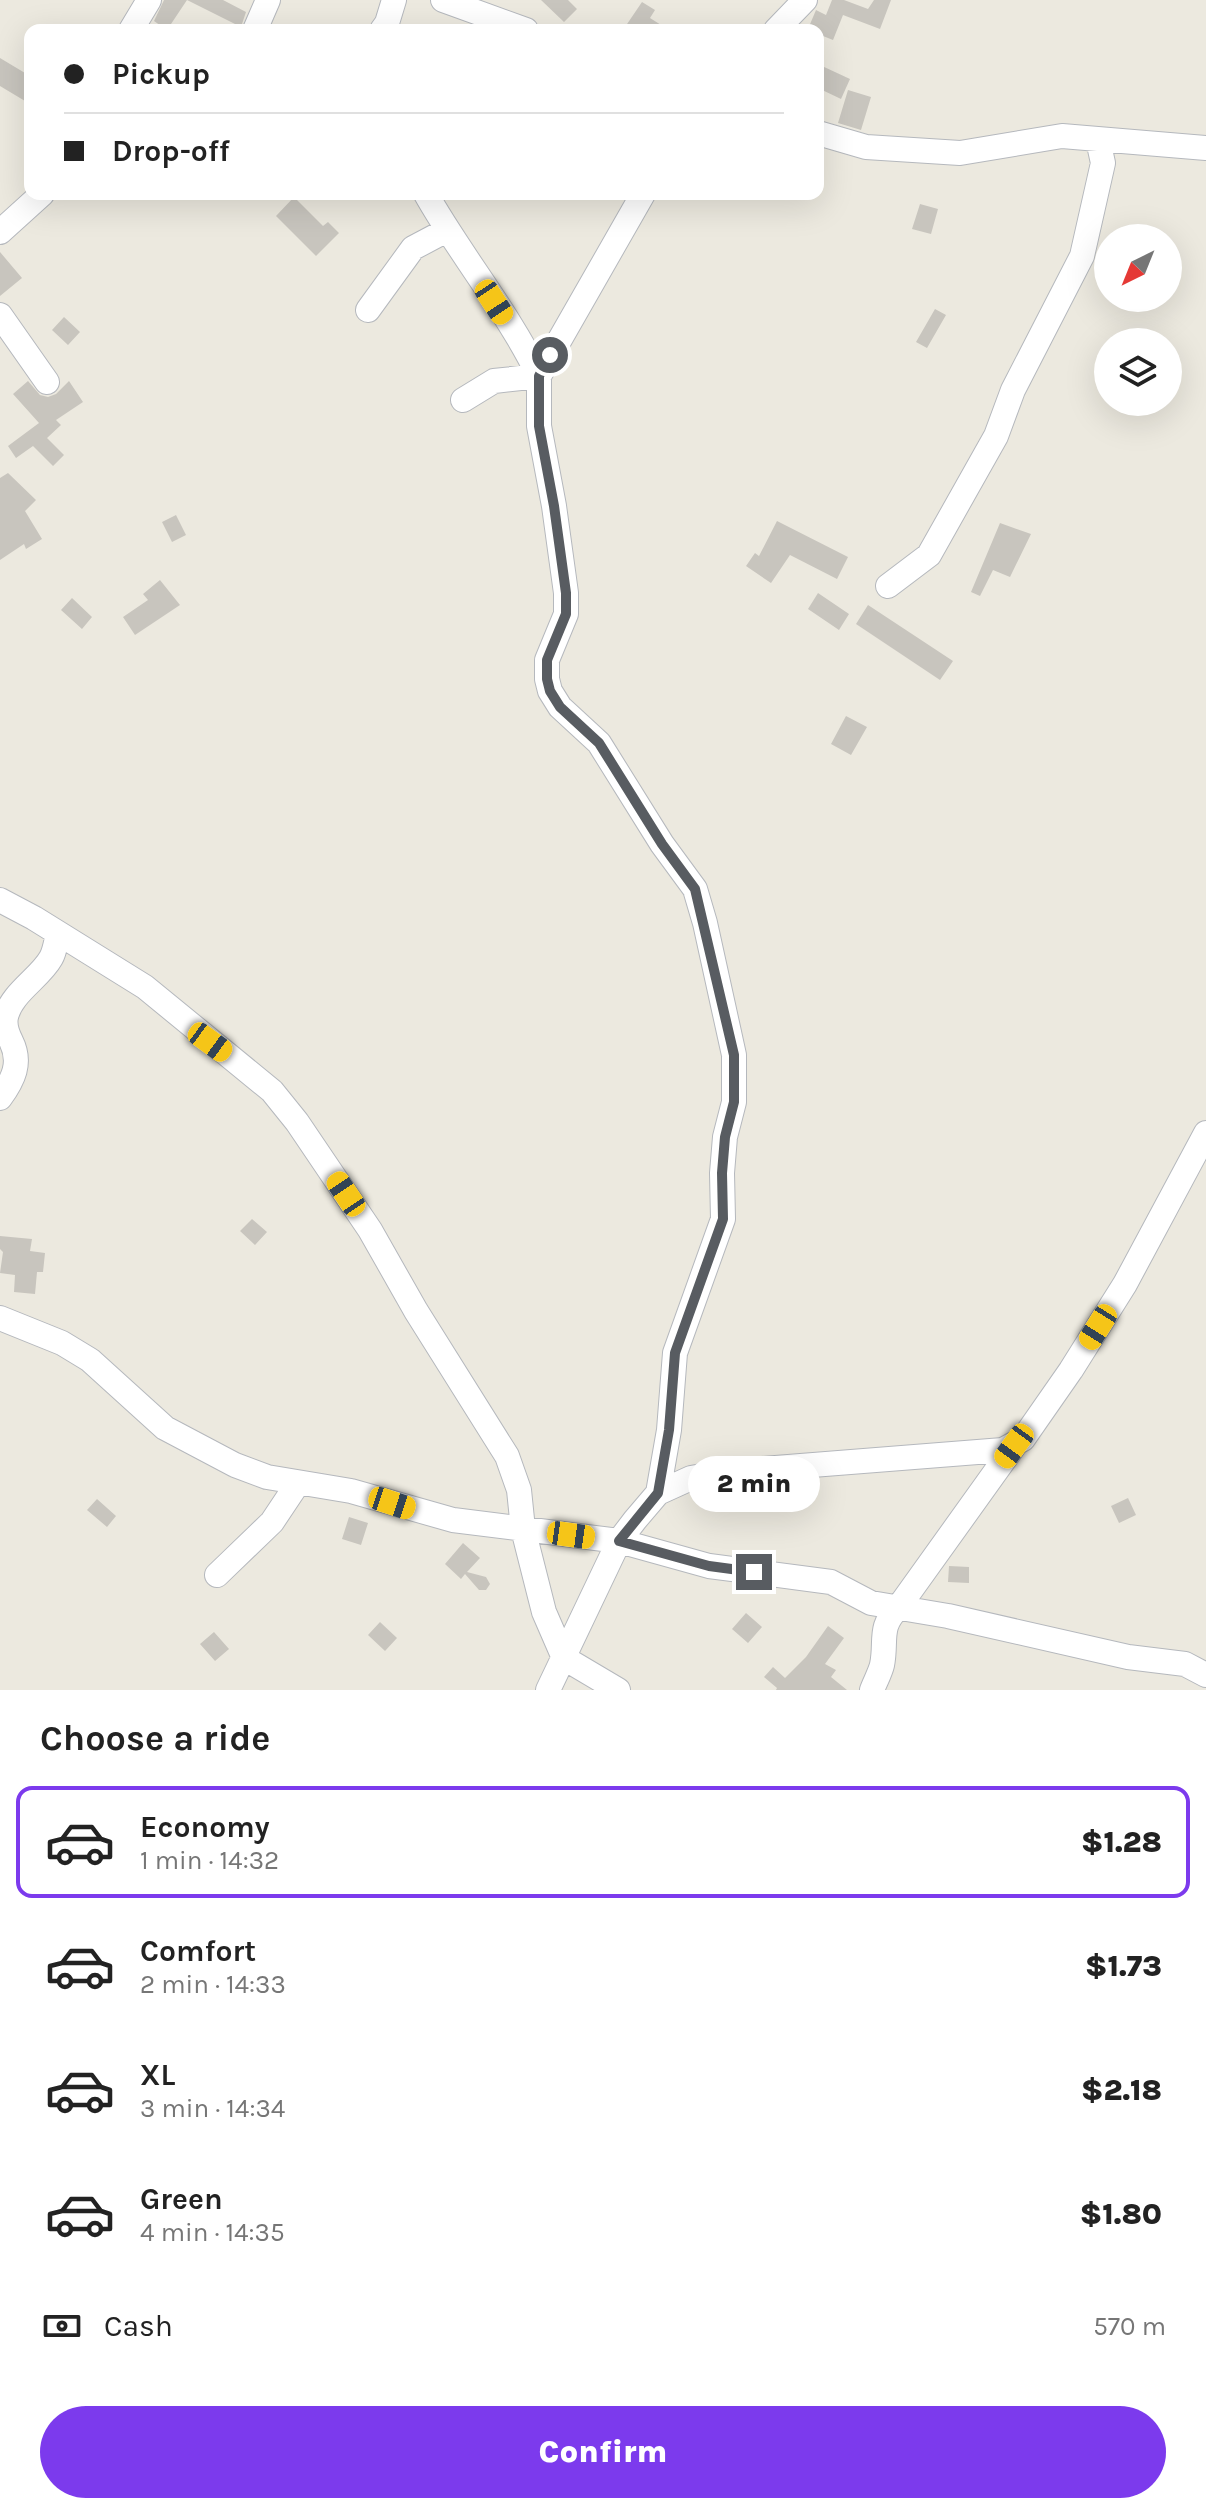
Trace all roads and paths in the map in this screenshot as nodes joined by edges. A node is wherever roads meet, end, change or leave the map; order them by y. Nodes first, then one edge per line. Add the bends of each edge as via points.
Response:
1 (149, 0) edge
2 (268, 0) edge
3 (394, 0) edge
4 (443, 0) edge
5 (805, 0) edge
6 (489, 7) edge
7 (135, 24) edge
8 (261, 24) edge
9 (384, 24) edge
10 (516, 24) edge
11 (782, 24) edge
12 (824, 135) edge
13 (1098, 140) junction
14 (1206, 148) edge
15 (35, 200) edge
16 (430, 200) edge
17 (640, 200) edge
18 (447, 230) junction
19 (0, 232) edge
20 (368, 310) dead end
21 (0, 315) edge
22 (539, 376) junction
23 (47, 382) dead end
24 (463, 400) dead end
25 (888, 586) dead end
26 (0, 900) edge
27 (58, 934) junction
28 (0, 1098) edge
29 (1206, 1133) edge
30 (0, 1318) edge
31 (1014, 1446) junction
32 (298, 1483) junction
33 (658, 1493) junction
34 (523, 1529) junction
35 (619, 1541) junction
36 (217, 1575) dead end
37 (898, 1608) junction
38 (571, 1661) junction
39 (1206, 1675) edge
40 (548, 1690) edge
41 (579, 1690) edge
42 (618, 1690) edge
43 (872, 1690) edge

1 - 7 street
2 - 8 street
3 - 9 street
4 - 6 street
5 - 11 street
6 - 10 street
12 - 13 street via 866,147 960,153 1062,136
13 - 14 street
13 - 25 street via 1103,163 1082,256 1013,390 996,436 929,555
15 - 19 street
16 - 18 street
17 - 22 street
18 - 20 street via 413,248
18 - 22 street
21 - 23 street
22 - 24 street via 494,381
22 - 33 street via 539,426 566,593 566,614 547,660 550,691 599,743 695,889 734,1055 723,1219 675,1353
26 - 27 street
27 - 28 street via 53,955 5,1018 17,1067
27 - 34 street via 145,987 272,1091 297,1122 370,1230 507,1456 519,1490
29 - 31 street via 1125,1284 1071,1370
30 - 32 street via 90,1360 165,1428 235,1465
31 - 33 street via 724,1472 691,1478
31 - 37 street
32 - 34 street via 351,1491 453,1520
32 - 36 street via 272,1522
33 - 35 street
34 - 35 street
34 - 38 street via 544,1612
35 - 37 street via 709,1566 831,1582 871,1603
35 - 38 street
37 - 39 street via 1128,1657 1185,1664
37 - 43 street via 884,1629 882,1665
38 - 40 street
38 - 41 street
38 - 42 street

